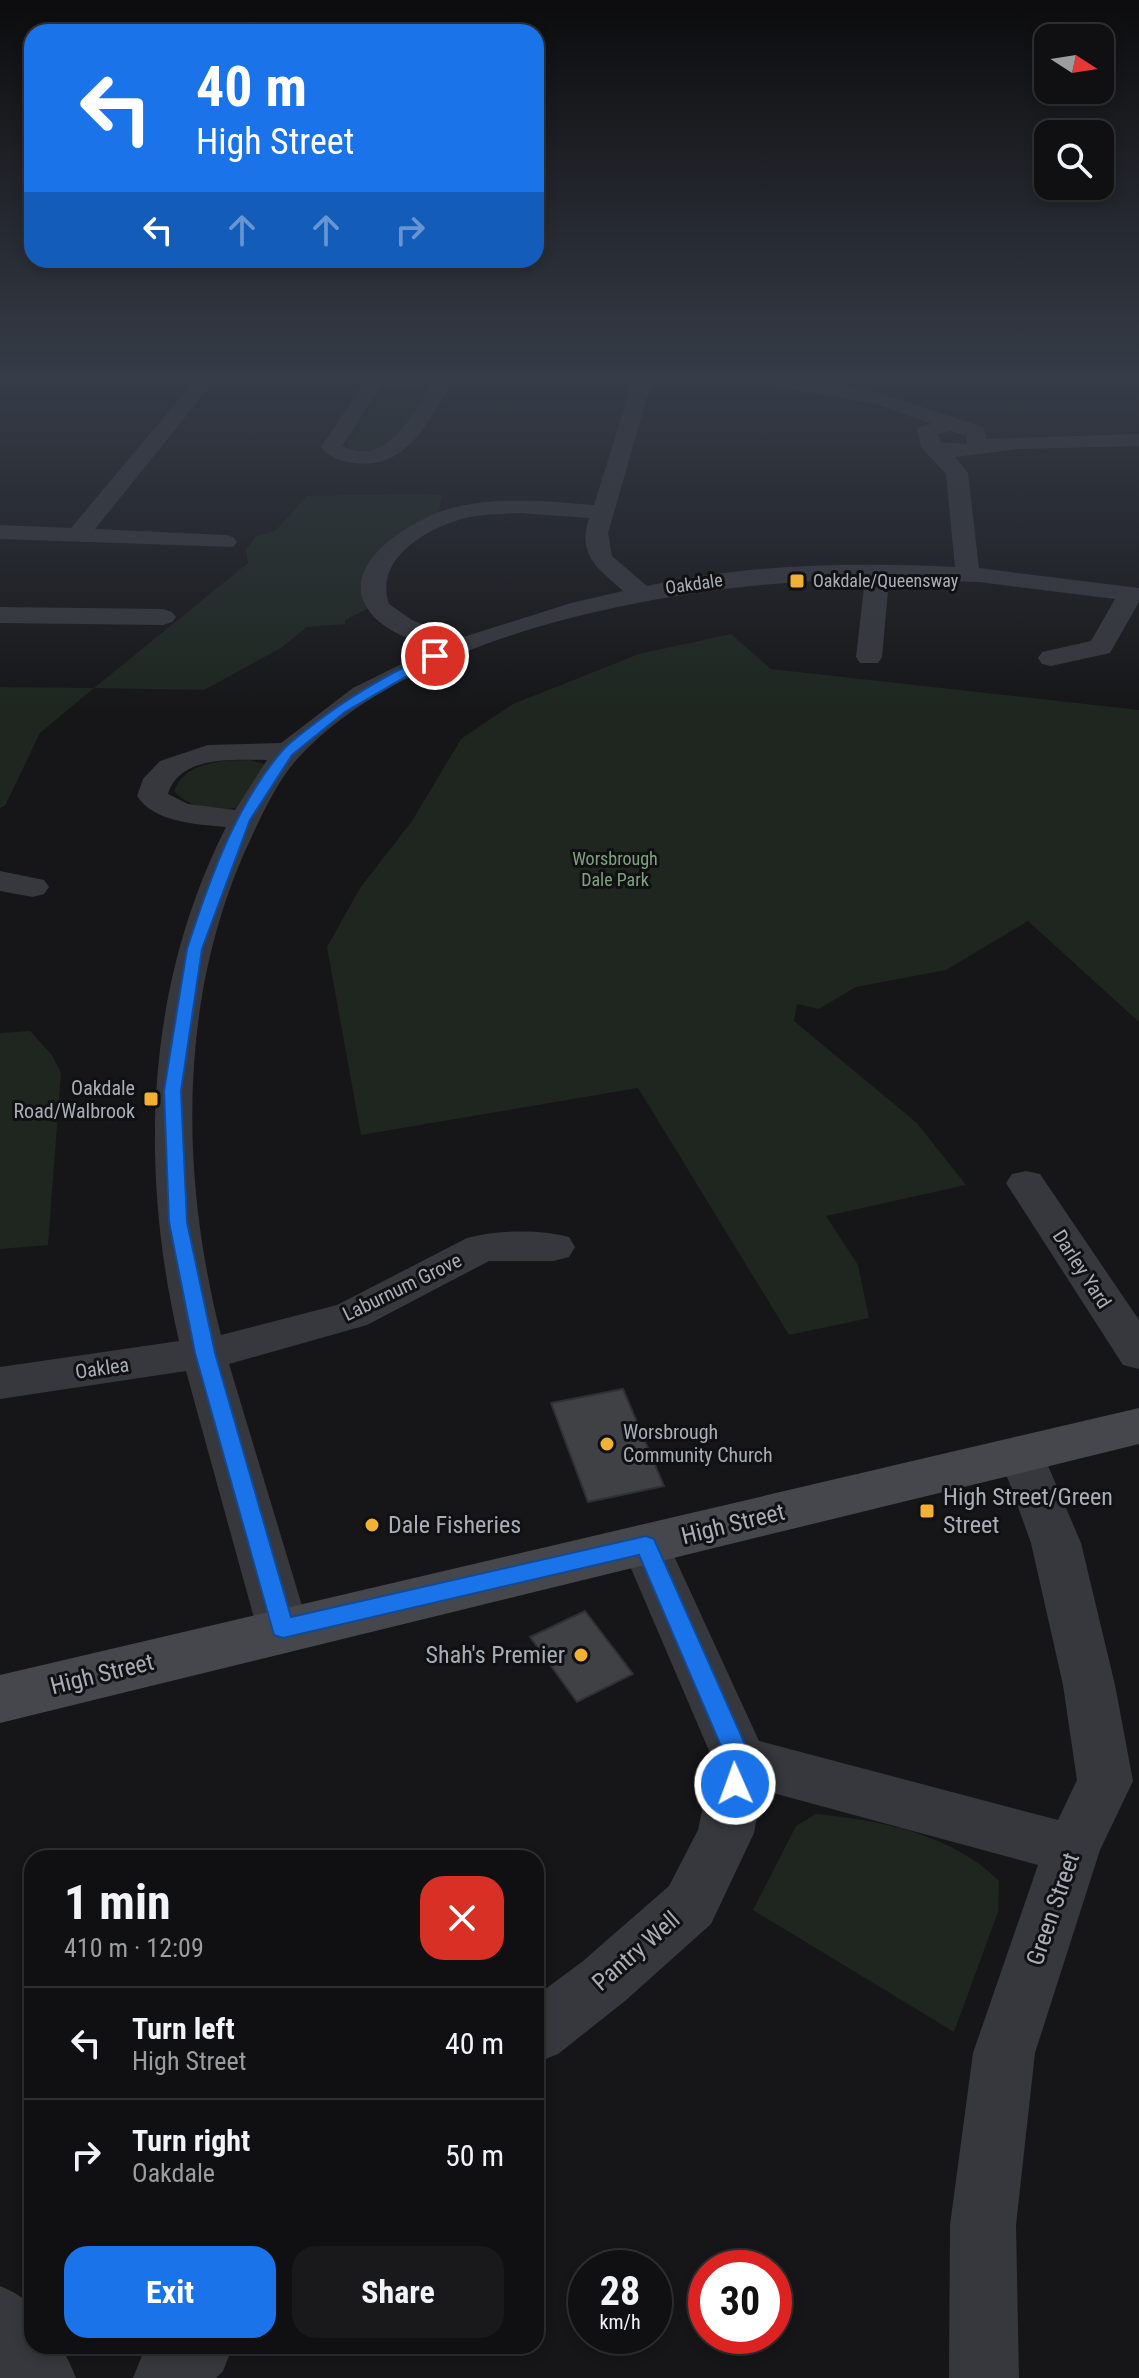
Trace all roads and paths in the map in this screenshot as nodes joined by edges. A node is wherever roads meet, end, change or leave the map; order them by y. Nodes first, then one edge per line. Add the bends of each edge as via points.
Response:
1 (114, 491) edge
2 (608, 491) edge
3 (959, 491) edge
4 (601, 512) junction
5 (0, 532) edge
6 (77, 536) junction
7 (225, 542) dead end
8 (878, 571) junction
9 (968, 574) junction
10 (639, 592) junction
11 (1134, 594) edge
12 (0, 615) edge
13 (163, 617) dead end
14 (455, 647) junction
15 (869, 657) dead end
16 (1051, 658) dead end
17 (288, 752) junction
18 (243, 820) junction
19 (0, 881) edge
20 (33, 887) dead end
21 (1026, 1183) dead end
22 (554, 1247) dead end
23 (205, 1353) junction
24 (1139, 1354) edge
25 (0, 1383) edge
26 (1139, 1426) edge
27 (1016, 1456) junction
28 (646, 1545) junction
29 (283, 1629) junction
30 (0, 1699) edge
31 (740, 1760) junction
32 (1072, 1849) junction
33 (544, 2027) edge
34 (190, 2354) edge
35 (168, 2378) edge
36 (984, 2378) edge

1 - 6 street
2 - 4 street
3 - 9 street
4 - 10 street via 596,533 601,558
4 - 14 street via 473,510 428,525 393,548 378,569 373,588 378,607 399,623
5 - 6 street
6 - 7 street
8 - 9 street, Oakdale
8 - 10 street, Oakdale via 731,579
8 - 15 street
9 - 11 street, Oakdale
10 - 14 street, Oakdale
11 - 16 street via 1101,647
12 - 13 street via 57,622
14 - 17 street, Oakdale via 340,709
17 - 18 street, Oakdale
17 - 18 street via 196,756 164,770 153,785 158,803
18 - 23 street, Oakdale via 194,949 172,1091 178,1222
19 - 20 street
21 - 24 street, Darley Yard
22 - 23 street, Laburnum Grove via 482,1248 352,1315
23 - 25 street, Oaklea
23 - 29 street, Oakdale
26 - 27 street, High Street
27 - 28 street, High Street
27 - 32 street, Green Street via 1029,1473 1056,1543 1105,1781
28 - 29 street, High Street
28 - 31 street
29 - 30 street, High Street
31 - 32 street
31 - 33 street, Pantry Well via 726,1833 690,1905
32 - 36 street, Green Street via 1004,2053 983,2225
34 - 35 street

